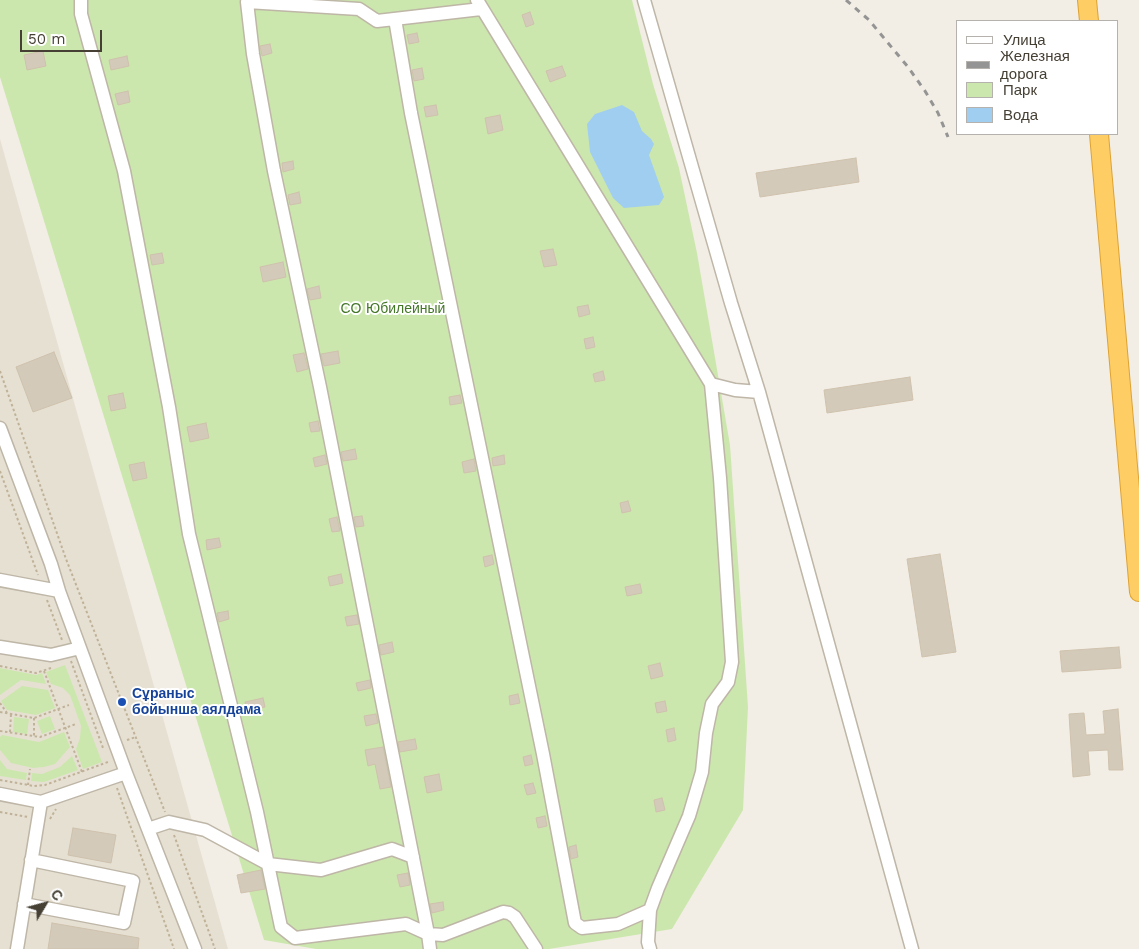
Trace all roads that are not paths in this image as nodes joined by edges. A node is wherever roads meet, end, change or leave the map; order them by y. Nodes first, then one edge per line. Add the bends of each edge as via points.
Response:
1 (81, 0) edge
2 (644, 0) edge
3 (1087, 0) edge
4 (266, 2) edge
5 (479, 4) edge
6 (394, 19) junction
7 (1089, 20) edge
8 (1099, 135) edge
9 (711, 384) junction
10 (759, 392) junction
11 (0, 428) edge
12 (2, 442) edge
13 (0, 580) edge
14 (59, 591) junction
15 (1139, 592) edge
16 (0, 648) edge
17 (80, 648) junction
18 (120, 775) junction
19 (0, 794) edge
20 (41, 802) junction
21 (148, 829) junction
22 (413, 857) junction
23 (31, 860) junction
24 (268, 864) junction
25 (24, 904) junction
26 (650, 910) junction
27 (428, 934) junction
28 (17, 949) edge
29 (195, 949) edge
30 (430, 949) edge
31 (536, 949) edge
32 (650, 949) edge
33 (912, 949) edge

1 - 24 lane via 81,14 124,171 189,534
2 - 10 lane
3 - 7 highway
4 - 6 lane via 359,9 377,21
4 - 22 lane via 247,2 253,54
5 - 6 lane
5 - 9 lane
6 - 26 lane via 576,923 582,928 618,924
8 - 15 highway
9 - 10 lane
9 - 26 lane via 732,662 728,682 712,704 702,772 689,816
10 - 33 lane
11 - 12 lane
12 - 14 lane
13 - 14 lane
14 - 17 lane
16 - 17 lane via 51,655
17 - 18 lane via 116,745
18 - 20 lane
18 - 21 lane
19 - 20 lane
20 - 23 lane
21 - 24 lane via 169,822 205,830
21 - 29 lane
22 - 24 lane via 392,849 321,870
22 - 27 lane
23 - 25 lane
23 - 25 lane via 133,881 124,923
24 - 27 lane via 281,927 295,938 406,924
25 - 28 lane
26 - 32 lane
27 - 30 lane
27 - 31 lane via 443,935 503,912 514,917

